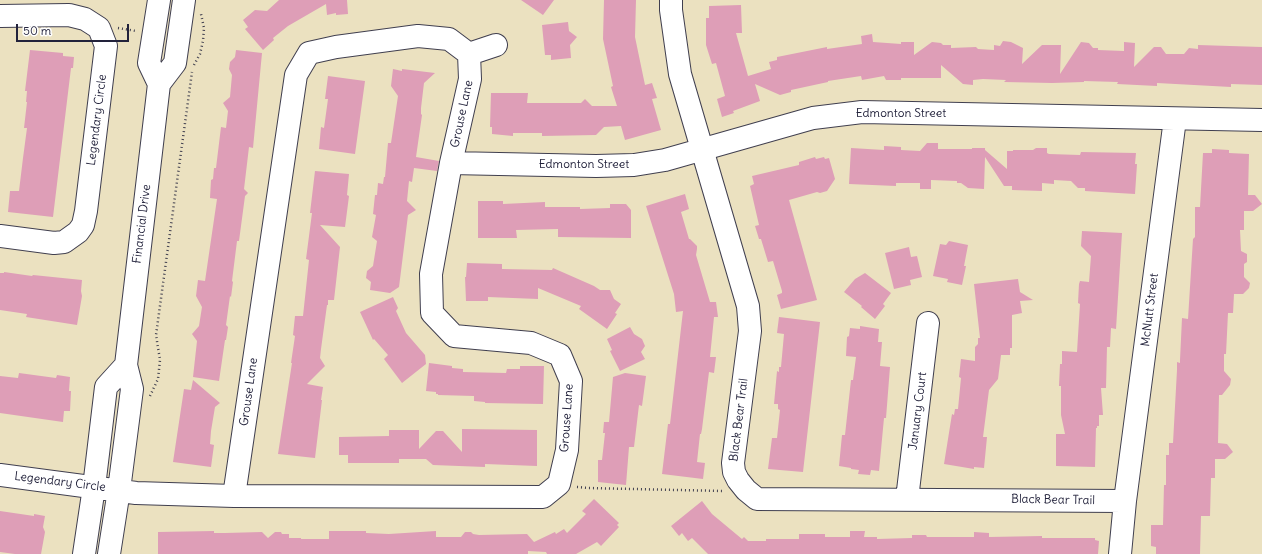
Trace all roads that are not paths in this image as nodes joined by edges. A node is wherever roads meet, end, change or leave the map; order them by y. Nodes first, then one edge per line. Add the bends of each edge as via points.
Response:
1 (158, 0) edge
2 (671, 0) edge
3 (192, 5) edge
4 (0, 16) edge
5 (496, 45) dead end
6 (469, 54) junction
7 (159, 84) junction
8 (1175, 119) junction
9 (1262, 120) edge
10 (702, 149) junction
11 (451, 163) junction
12 (0, 236) edge
13 (928, 323) dead end
14 (126, 365) junction
15 (0, 475) edge
16 (94, 487) junction
17 (119, 490) junction
18 (234, 496) junction
19 (908, 499) junction
20 (1125, 501) junction
21 (84, 554) edge
22 (109, 554) edge
23 (1120, 554) edge

1 - 7 street via 149,63
2 - 10 street, Black Bear Trail via 680,74
3 - 7 street via 175,63
4 - 12 street, Legendary Circle via 69,15 85,18 99,28 106,46 83,225 64,242
5 - 6 street
6 - 11 street, Grouse Lane via 470,79
6 - 18 street, Grouse Lane via 448,38 418,36 309,53 296,75
7 - 14 street, Financial Drive
8 - 9 street, Edmonton Street
8 - 10 street, Edmonton Street via 862,112 813,118
8 - 20 street, McNutt Street
10 - 11 street, Edmonton Street via 665,160 634,165
10 - 19 street, Black Bear Trail via 748,306 750,331 733,463 738,480 757,499
11 - 18 street, Grouse Lane via 430,274 432,313 454,336 531,343 560,355 571,381 566,450 558,484 543,497
13 - 19 street, January Court
14 - 16 street via 106,387
14 - 17 street, Financial Drive via 132,389
15 - 16 street, Legendary Circle
16 - 17 street, Legendary Circle
16 - 21 street
17 - 18 street via 136,493
17 - 22 street, Financial Drive
19 - 20 street, Black Bear Trail
20 - 23 street

